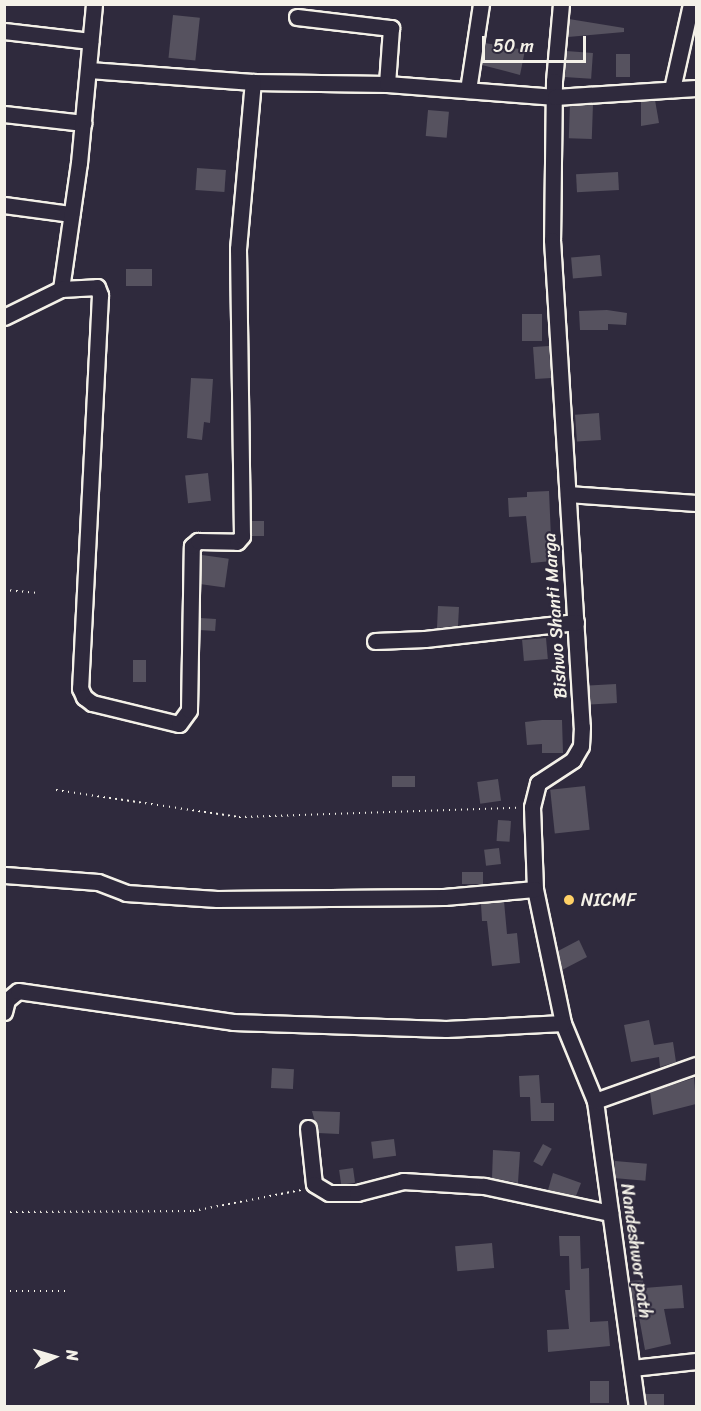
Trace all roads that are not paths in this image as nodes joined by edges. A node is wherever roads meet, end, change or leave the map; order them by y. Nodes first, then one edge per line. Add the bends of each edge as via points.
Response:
1 (94, 4) edge
2 (481, 4) edge
3 (561, 4) edge
4 (691, 4) edge
5 (297, 16) dead end
6 (4, 31) edge
7 (90, 41) junction
8 (89, 70) junction
9 (253, 82) junction
10 (387, 84) junction
11 (696, 88) edge
12 (672, 89) junction
13 (468, 90) junction
14 (555, 98) junction
15 (4, 114) edge
16 (83, 123) junction
17 (4, 205) edge
18 (71, 214) junction
19 (62, 289) junction
20 (4, 317) edge
21 (568, 494) junction
22 (696, 503) edge
23 (576, 622) junction
24 (375, 641) dead end
25 (5, 875) edge
26 (535, 890) junction
27 (4, 1012) edge
28 (563, 1023) junction
29 (696, 1065) edge
30 (595, 1101) junction
31 (308, 1128) dead end
32 (610, 1213) junction
33 (696, 1361) edge
34 (633, 1368) junction
35 (637, 1407) edge

1 - 7 street
2 - 13 street
3 - 14 street, Bishwo Shanti Marga
4 - 12 street
5 - 10 street via 391,28
6 - 7 street
7 - 8 street
8 - 9 street
8 - 16 street
9 - 10 street
9 - 19 street via 237,249 242,536 237,542 198,541 192,546 189,710 179,724 92,703 80,688 100,295 92,285
10 - 13 street
11 - 12 street
12 - 14 street
13 - 14 street
14 - 21 street, Bishwo Shanti Marga via 552,240
15 - 16 street
16 - 18 street
17 - 18 street
18 - 19 street
19 - 20 street
21 - 22 street
21 - 23 street, Bishwo Shanti Marga
23 - 24 street
23 - 26 street, Bishwo Shanti Marga via 581,746 573,760 538,783 532,807
25 - 26 street via 98,882 126,892 217,899 444,897
26 - 28 street, Bishwo Shanti Marga
27 - 28 street via 7,1000 18,991 233,1022 446,1029
28 - 30 street, Bishwo Shanti Marga
29 - 30 street
30 - 32 street, Nandeshwor path
31 - 32 street via 315,1185 334,1194 357,1193 403,1181 484,1186
32 - 34 street, Nandeshwor path
33 - 34 street
34 - 35 street, Nandeshwor path

